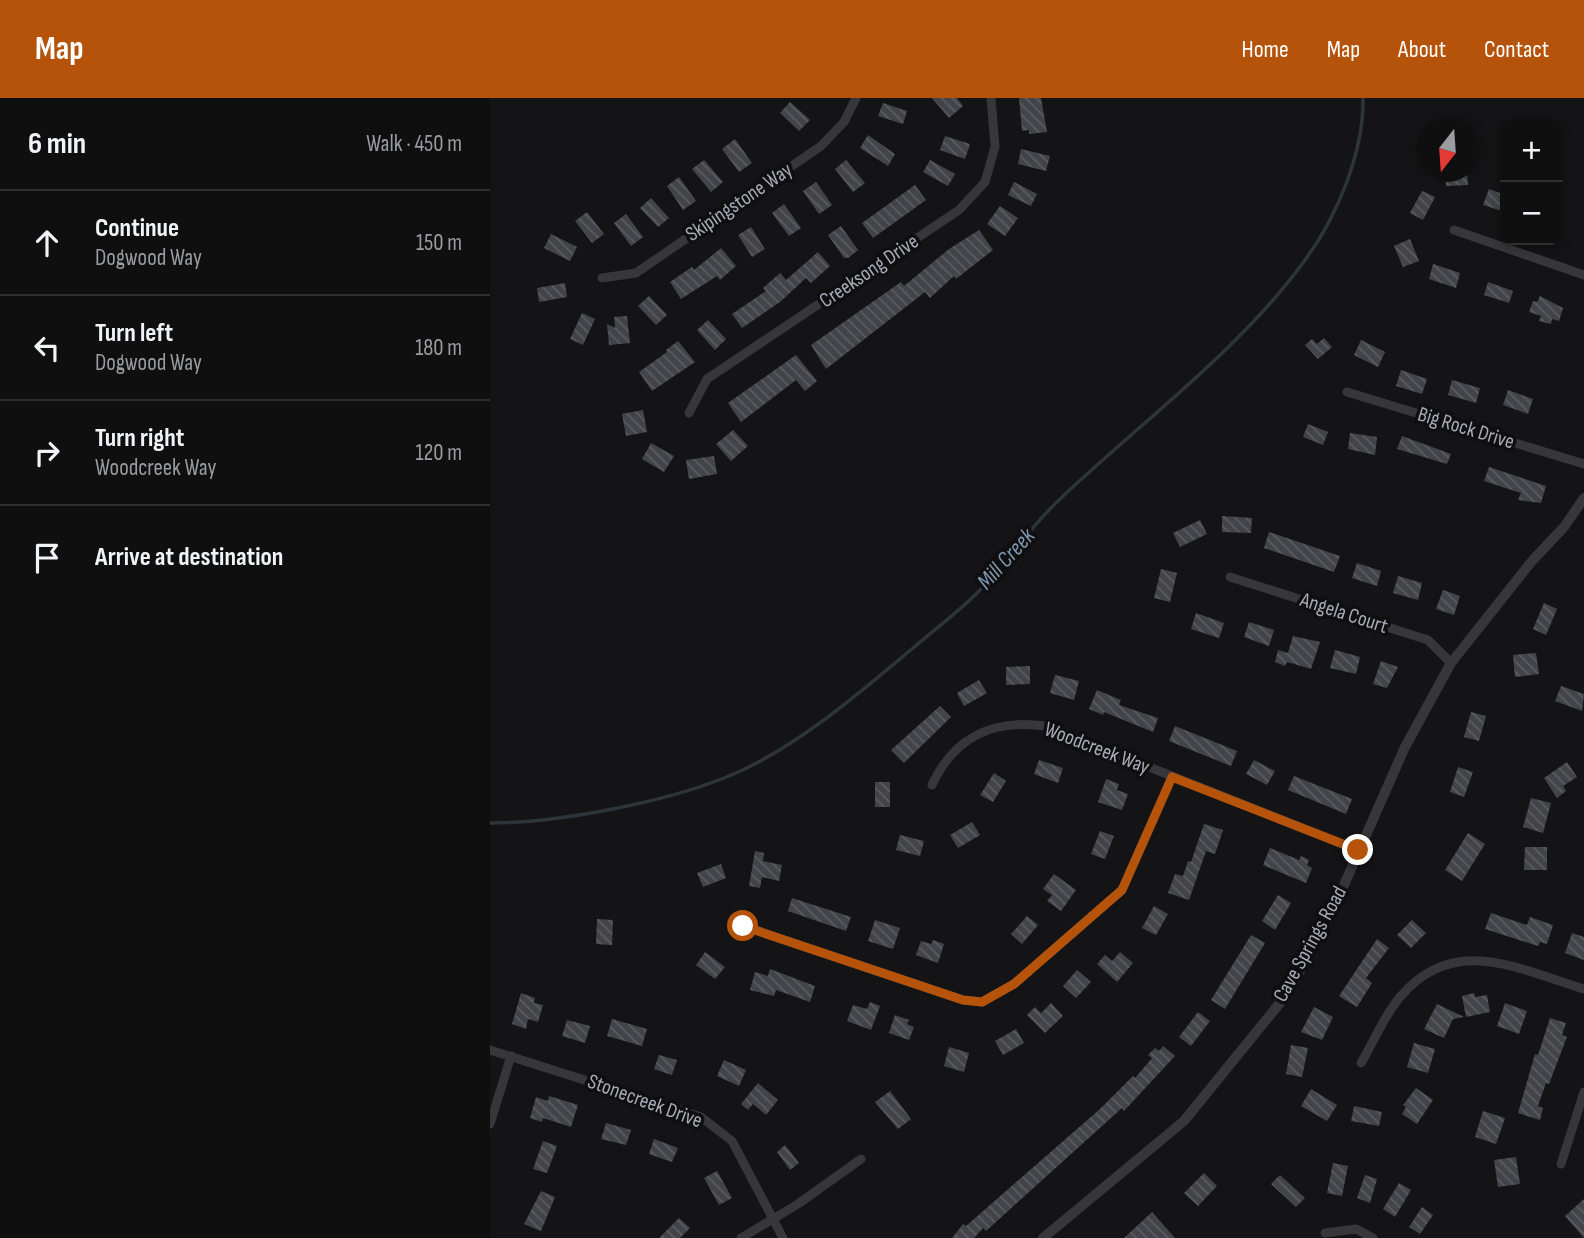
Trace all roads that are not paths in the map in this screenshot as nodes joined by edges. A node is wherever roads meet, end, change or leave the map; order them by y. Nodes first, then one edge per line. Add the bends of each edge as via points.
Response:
1 (856, 98) edge
2 (991, 98) edge
3 (1454, 230) dead end
4 (1584, 275) edge
5 (602, 278) dead end
6 (1347, 392) dead end
7 (689, 413) dead end
8 (1584, 464) edge
9 (1584, 498) edge
10 (1230, 576) dead end
11 (1451, 663) junction
12 (1172, 777) junction
13 (933, 785) dead end
14 (1358, 850) junction
15 (743, 926) dead end
16 (1584, 989) edge
17 (490, 1050) edge
18 (511, 1056) junction
19 (1361, 1063) dead end
20 (1584, 1092) edge
21 (490, 1124) edge
22 (861, 1159) dead end
23 (1561, 1164) dead end
24 (770, 1219) junction
25 (1325, 1233) dead end
26 (741, 1238) edge
27 (783, 1238) edge
28 (1043, 1238) edge
29 (1373, 1238) edge

1 - 5 street, Skipingstone Way via 844,122 821,146 636,273
2 - 7 street, Creeksong Drive via 995,147 985,182 959,210 707,379
3 - 4 street
6 - 8 street, Big Rock Drive
9 - 11 street, Cave Springs Road
10 - 11 street, Angela Court via 1428,640
11 - 14 street, Cave Springs Road via 1405,747
12 - 13 street, Woodcreek Way via 1046,726 1018,722 992,726 967,741 942,764
12 - 14 street, Woodcreek Way
12 - 15 street via 1122,890 1014,984 982,1002 963,1000
14 - 28 street, Cave Springs Road via 1333,910 1288,993 1184,1121
16 - 19 street via 1495,962 1455,960 1420,975 1398,999
17 - 18 street, Stonecreek Drive
18 - 21 street
18 - 24 street, Stonecreek Drive via 701,1117 732,1141
20 - 23 street
22 - 24 street
24 - 26 street
24 - 27 street, Stonecreek Drive
25 - 29 street via 1356,1229

